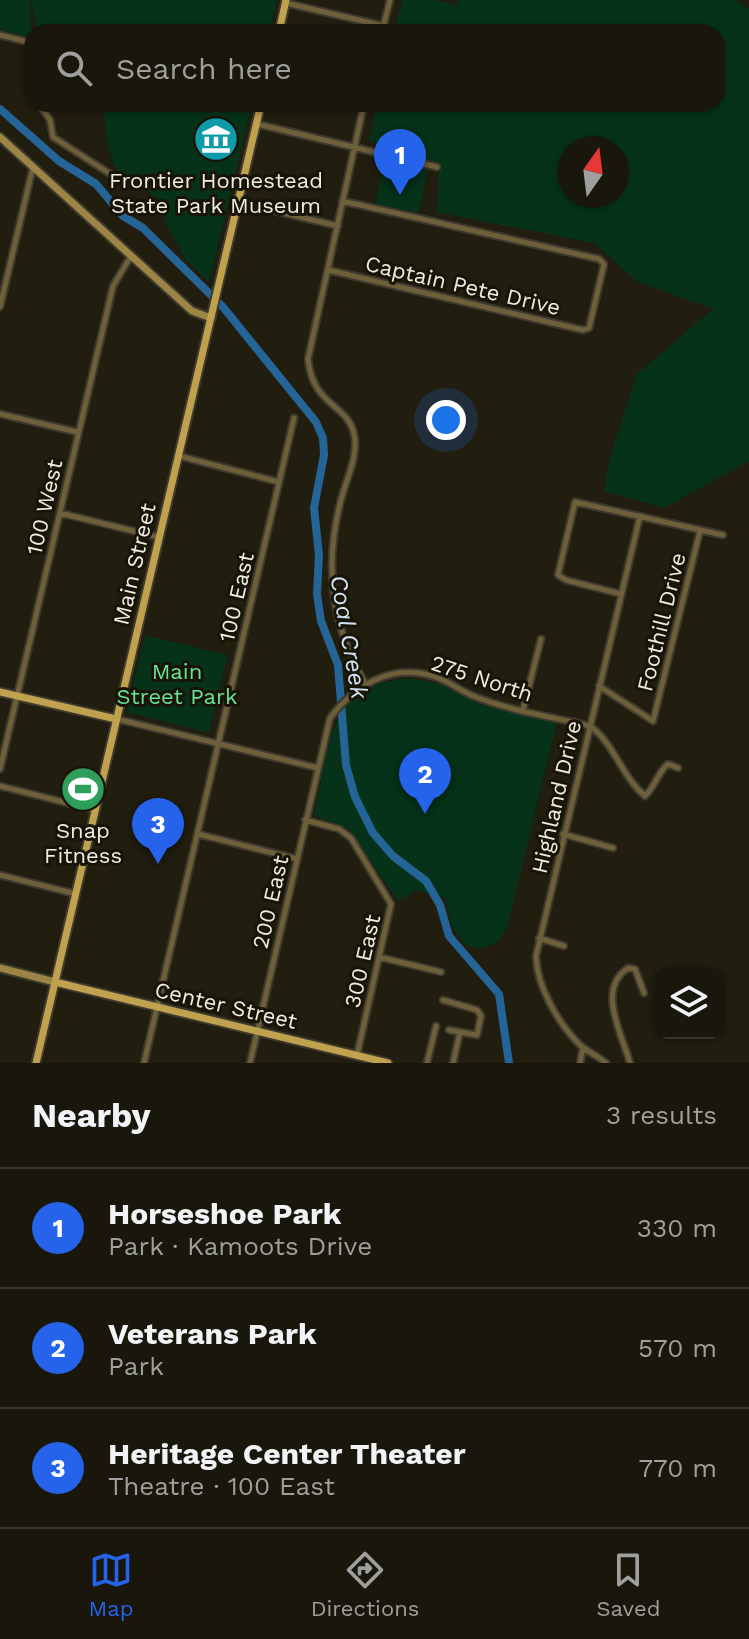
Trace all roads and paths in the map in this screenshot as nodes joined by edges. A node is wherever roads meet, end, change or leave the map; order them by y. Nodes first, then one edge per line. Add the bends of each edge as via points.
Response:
1 (390, 0) edge
2 (286, 2) edge
3 (281, 24) edge
4 (365, 24) edge
5 (384, 24) edge
6 (0, 35) edge
7 (24, 41) edge
8 (45, 112) edge
9 (48, 112) edge
10 (259, 112) edge
11 (362, 112) edge
12 (47, 115) junction
13 (257, 124) junction
14 (0, 137) edge
15 (352, 148) junction
16 (33, 166) junction
17 (437, 167) dead end
18 (118, 179) dead end
19 (342, 201) junction
20 (238, 202) junction
21 (338, 226) junction
22 (131, 256) junction
23 (328, 270) junction
24 (0, 307) edge
25 (211, 318) junction
26 (0, 414) edge
27 (294, 418) dead end
28 (77, 432) junction
29 (178, 456) junction
30 (279, 482) junction
31 (60, 513) junction
32 (640, 516) junction
33 (700, 531) junction
34 (723, 535) dead end
35 (158, 537) junction
36 (621, 594) junction
37 (541, 639) dead end
38 (365, 683) junction
39 (599, 686) junction
40 (0, 692) edge
41 (17, 696) junction
42 (523, 710) junction
43 (116, 719) junction
44 (590, 726) junction
45 (218, 744) junction
46 (318, 768) junction
47 (678, 768) dead end
48 (0, 769) edge
49 (0, 786) edge
50 (95, 810) junction
51 (305, 820) junction
52 (198, 834) junction
53 (563, 834) junction
54 (613, 848) dead end
55 (297, 859) junction
56 (0, 875) edge
57 (76, 894) junction
58 (539, 938) junction
59 (564, 946) dead end
60 (379, 957) junction
61 (0, 968) edge
62 (441, 972) dead end
63 (55, 982) junction
64 (644, 993) dead end
65 (443, 1000) dead end
66 (157, 1008) junction
67 (436, 1026) dead end
68 (449, 1030) dead end
69 (257, 1031) junction
70 (460, 1032) junction
71 (583, 1048) junction
72 (357, 1055) junction
73 (36, 1063) edge
74 (144, 1063) edge
75 (250, 1063) edge
76 (388, 1063) edge
77 (427, 1063) edge
78 (453, 1063) edge
79 (580, 1063) edge
80 (606, 1063) edge
81 (630, 1063) edge

1 - 5 street
2 - 3 main road
2 - 4 street
6 - 7 street
8 - 12 street
9 - 12 street
10 - 13 main road
11 - 15 street
12 - 18 street via 48,132
13 - 15 street
13 - 20 main road
14 - 16 main road
15 - 17 street
15 - 19 street
16 - 22 main road
16 - 24 street
19 - 21 street
19 - 23 street, Captain Pete Drive via 604,264 589,328 583,330
20 - 21 street
20 - 25 main road, Main Street
21 - 23 street
22 - 25 main road via 192,311
22 - 28 street, 100 West via 113,286
23 - 38 street via 308,359 316,390 350,422 355,437 335,523 331,593 351,660
25 - 29 main road, Main Street
26 - 28 street
27 - 30 street, 100 East
28 - 31 street, 100 West
29 - 30 street
29 - 35 main road, Main Street
30 - 45 street, 100 East
31 - 35 street
31 - 41 street, 100 West
32 - 33 street
32 - 36 street, Highland Drive
32 - 36 street via 575,502 559,564 558,575 566,580
33 - 34 street
33 - 39 street, Foothill Drive via 653,721
35 - 43 main road, Main Street
36 - 39 street, Highland Drive
37 - 42 street
38 - 42 street, 275 North via 422,674
38 - 46 street, 200 East via 330,718
39 - 44 street, Highland Drive
40 - 41 main road
41 - 43 main road
41 - 48 street, 100 West
42 - 44 street, 275 North
43 - 45 street
43 - 50 main road, Main Street
44 - 47 street via 645,796 655,788 661,769 668,764
44 - 53 street, Highland Drive
45 - 46 street
45 - 52 street, 100 East
46 - 51 street, 200 East
49 - 50 street
50 - 57 main road, Main Street
51 - 55 street, 200 East
51 - 60 street, 300 East via 339,829 351,838 384,887 391,904
52 - 55 street
52 - 66 street, 100 East
53 - 54 street
53 - 58 street, Highland Drive
55 - 69 street, 200 East
56 - 57 street
57 - 63 main road, Main Street
58 - 59 street
58 - 71 street, Highland Drive via 540,983
60 - 62 street
60 - 72 street, 300 East
61 - 63 main road
63 - 66 main road, Center Street
63 - 73 main road, Main Street
64 - 81 street via 635,969 628,968 620,973 611,996
65 - 70 street via 479,1012 479,1034
66 - 69 main road, Center Street
66 - 74 street, 100 East
67 - 77 street
68 - 70 street
69 - 72 main road, Center Street
69 - 75 street, 200 East
70 - 78 street
71 - 79 street
71 - 80 street, Highland Drive
72 - 76 main road, Center Street

